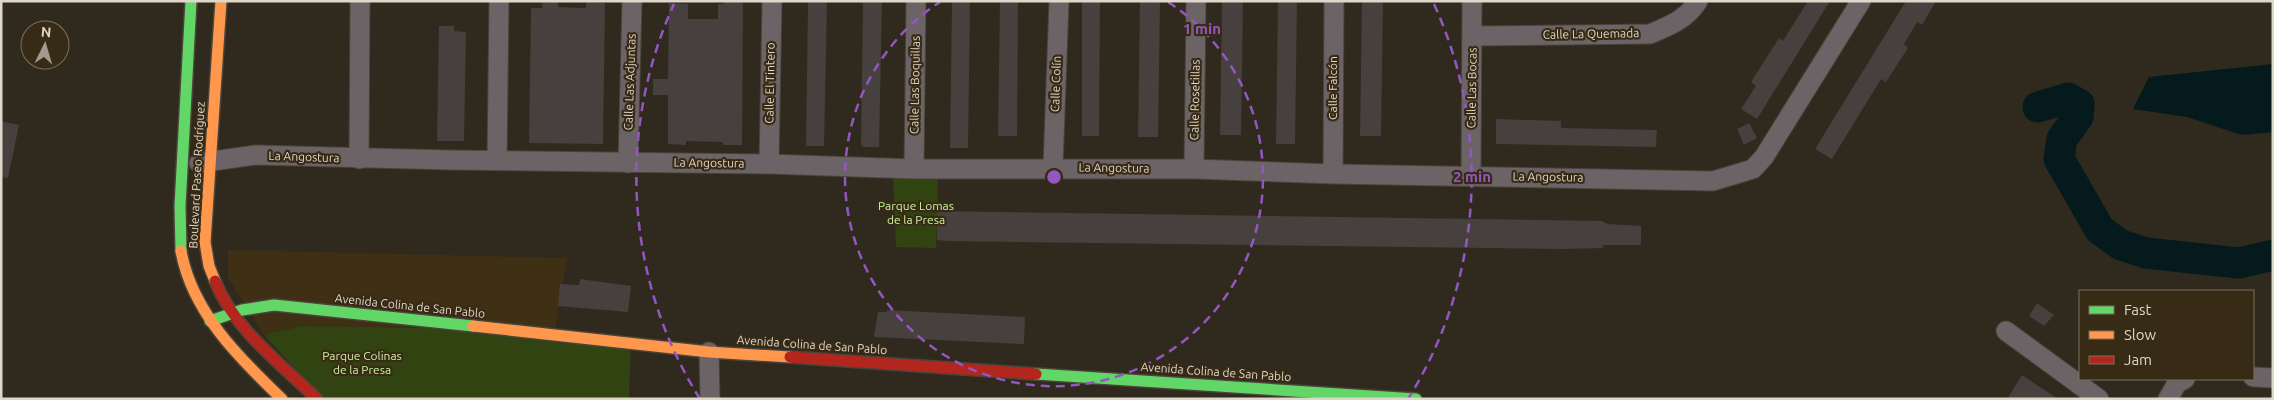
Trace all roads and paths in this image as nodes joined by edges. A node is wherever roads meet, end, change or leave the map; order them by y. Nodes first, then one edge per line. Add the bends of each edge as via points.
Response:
1 (360, 1) edge
2 (498, 1) edge
3 (632, 1) edge
4 (772, 1) edge
5 (916, 1) edge
6 (1059, 1) edge
7 (1196, 1) edge
8 (1334, 1) edge
9 (1472, 1) edge
10 (1698, 1) edge
11 (1861, 1) edge
12 (191, 5) edge
13 (220, 5) edge
14 (1472, 36) junction
15 (359, 158) junction
16 (497, 161) junction
17 (211, 162) junction
18 (628, 163) junction
19 (768, 164) junction
20 (183, 165) junction
21 (1053, 168) junction
22 (914, 169) junction
23 (1194, 169) junction
24 (1333, 174) junction
25 (1471, 175) junction
26 (231, 313) junction
27 (210, 321) junction
28 (2006, 331) dead end
29 (709, 352) junction
30 (2254, 377) edge
31 (2273, 378) edge
32 (2183, 380) edge
33 (282, 399) edge
34 (316, 399) edge
35 (710, 399) edge
36 (1416, 399) edge
37 (2099, 399) edge
38 (2168, 399) edge

1 - 15 street
2 - 16 street
3 - 18 street, Calle Las Adjuntas
4 - 19 street, Calle El Tintero
5 - 22 street, Calle Las Boquillas
6 - 21 street, Calle Colín
7 - 23 street, Calle Rosetillas
8 - 24 street, Calle Falcón
9 - 14 street, Calle Las Bocas
10 - 14 street, Calle La Quemada via 1675,24 1650,34
11 - 25 street, La Angostura via 1764,157 1753,169 1713,181
12 - 13 street
12 - 20 street, Boulevard Paseo Rodríguez
13 - 17 street, Boulevard Paseo Rodríguez
14 - 25 street, Calle Las Bocas
15 - 16 street, La Angostura
15 - 17 street, La Angostura via 256,155
16 - 18 street, La Angostura
17 - 20 street, La Angostura
17 - 26 street, Boulevard Paseo Rodríguez via 206,255 217,289
18 - 19 street, La Angostura
19 - 22 street, La Angostura
20 - 27 street, Boulevard Paseo Rodríguez via 181,250 188,280
21 - 22 street, La Angostura
21 - 23 street, La Angostura
23 - 24 street, La Angostura
24 - 25 street, La Angostura
26 - 27 street, Avenida Colina de San Pablo
26 - 29 street, Avenida Colina de San Pablo via 274,305
26 - 34 street, Boulevard Paseo Rodríguez
27 - 33 street, Boulevard Paseo Rodríguez
28 - 37 street
29 - 35 street
29 - 36 street, Avenida Colina de San Pablo
30 - 31 street
32 - 38 street via 2177,383

